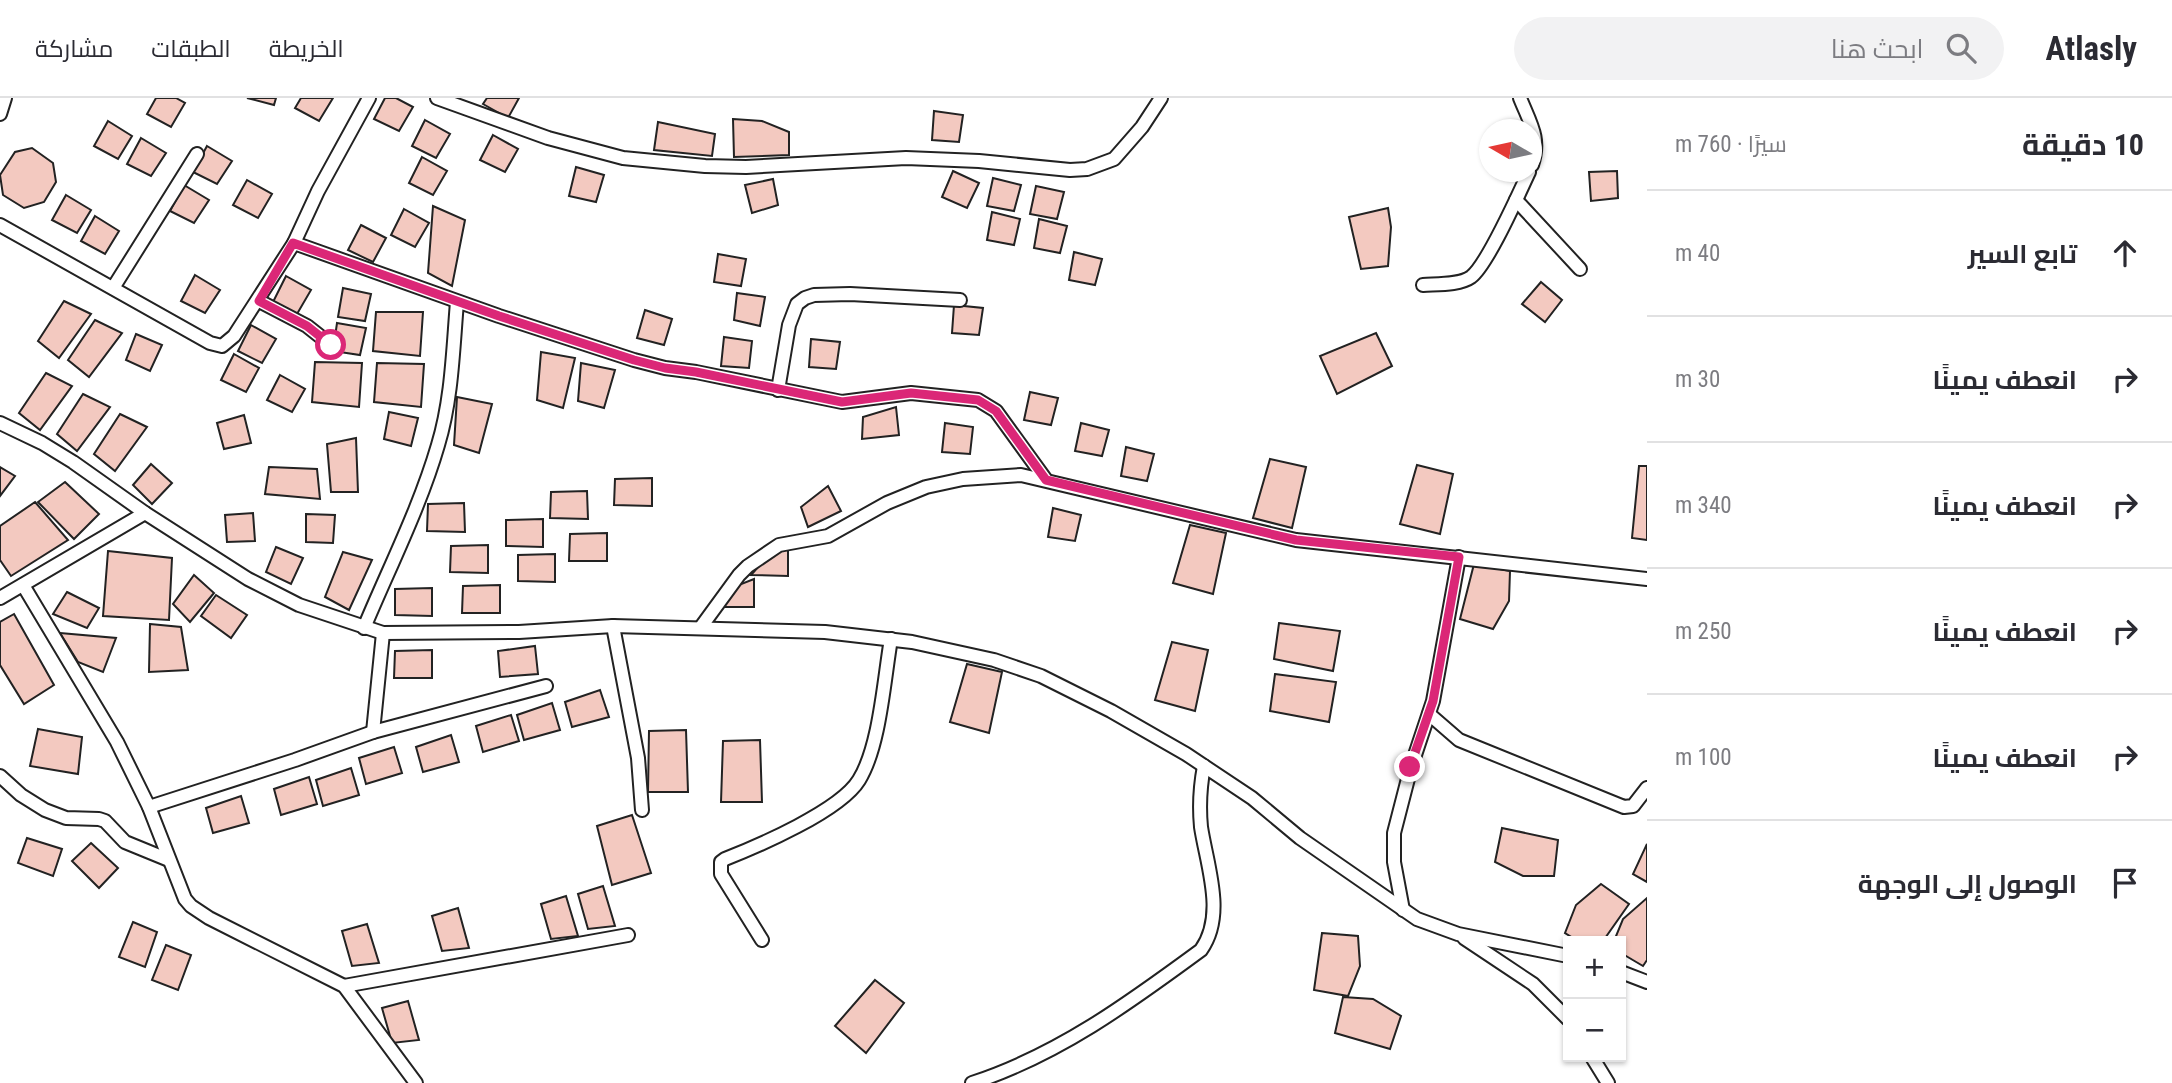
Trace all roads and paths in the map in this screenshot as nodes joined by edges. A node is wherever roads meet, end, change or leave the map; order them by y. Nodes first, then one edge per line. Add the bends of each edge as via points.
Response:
1 (5, 98) edge
2 (369, 98) edge
3 (436, 98) edge
4 (1161, 98) edge
5 (1520, 98) edge
6 (0, 114) edge
7 (1528, 119) edge
8 (197, 154) dead end
9 (1525, 182) edge
10 (1517, 200) junction
11 (0, 225) edge
12 (293, 243) junction
13 (1580, 269) dead end
14 (1423, 285) dead end
15 (113, 288) junction
16 (960, 300) dead end
17 (259, 301) junction
18 (457, 302) junction
19 (331, 345) dead end
20 (779, 390) junction
21 (0, 423) edge
22 (1046, 480) junction
23 (145, 513) junction
24 (1459, 557) junction
25 (1647, 579) edge
26 (23, 585) junction
27 (0, 598) edge
28 (613, 626) junction
29 (701, 627) junction
30 (364, 628) junction
31 (383, 633) junction
32 (891, 639) junction
33 (546, 686) dead end
34 (1429, 715) junction
35 (373, 732) junction
36 (1204, 766) junction
37 (0, 776) edge
38 (1647, 788) edge
39 (149, 807) junction
40 (642, 810) dead end
41 (169, 860) junction
42 (1403, 910) junction
43 (1458, 934) junction
44 (628, 935) dead end
45 (762, 940) dead end
46 (1563, 955) edge
47 (1626, 974) edge
48 (1647, 982) edge
49 (344, 986) junction
50 (1563, 1014) edge
51 (1595, 1062) edge
52 (416, 1083) edge
53 (972, 1083) edge
54 (1608, 1083) edge

1 - 6 street
2 - 12 street
3 - 4 street via 548,138 623,158 746,167 906,158 1070,170 1114,159
5 - 7 street
8 - 15 street
9 - 10 street
10 - 13 street
10 - 14 street via 1471,277
11 - 15 street
12 - 17 street
12 - 18 street
15 - 17 street via 222,346
16 - 20 street via 834,294 805,298 797,304 789,325
17 - 19 street via 307,326
18 - 20 street via 634,360
18 - 30 street via 448,397 438,445
20 - 22 street via 842,402 911,393 978,400 996,411
21 - 23 street via 73,462
22 - 24 street via 1296,540
22 - 29 street via 1021,475 926,487 828,536 779,545 748,566
23 - 26 street
23 - 30 street via 248,579 299,605
24 - 25 street
24 - 34 street
26 - 27 street
26 - 39 street via 100,710
28 - 29 street
28 - 31 street
28 - 40 street via 638,758
29 - 32 street
30 - 31 street
31 - 35 street
32 - 36 street via 994,660 1041,676
32 - 45 street via 873,744 858,782 815,816 721,862 721,874
33 - 35 street
34 - 38 street via 1459,740 1624,807 1633,806
34 - 42 street via 1394,833
35 - 39 street
36 - 42 street
36 - 53 street via 1199,797 1213,916 1201,950 1066,1043
37 - 41 street via 45,810 66,818 99,818 125,842
39 - 41 street
41 - 49 street via 191,906
42 - 43 street
43 - 46 street
43 - 50 street via 1533,984
44 - 49 street
47 - 48 street
49 - 52 street
51 - 54 street

